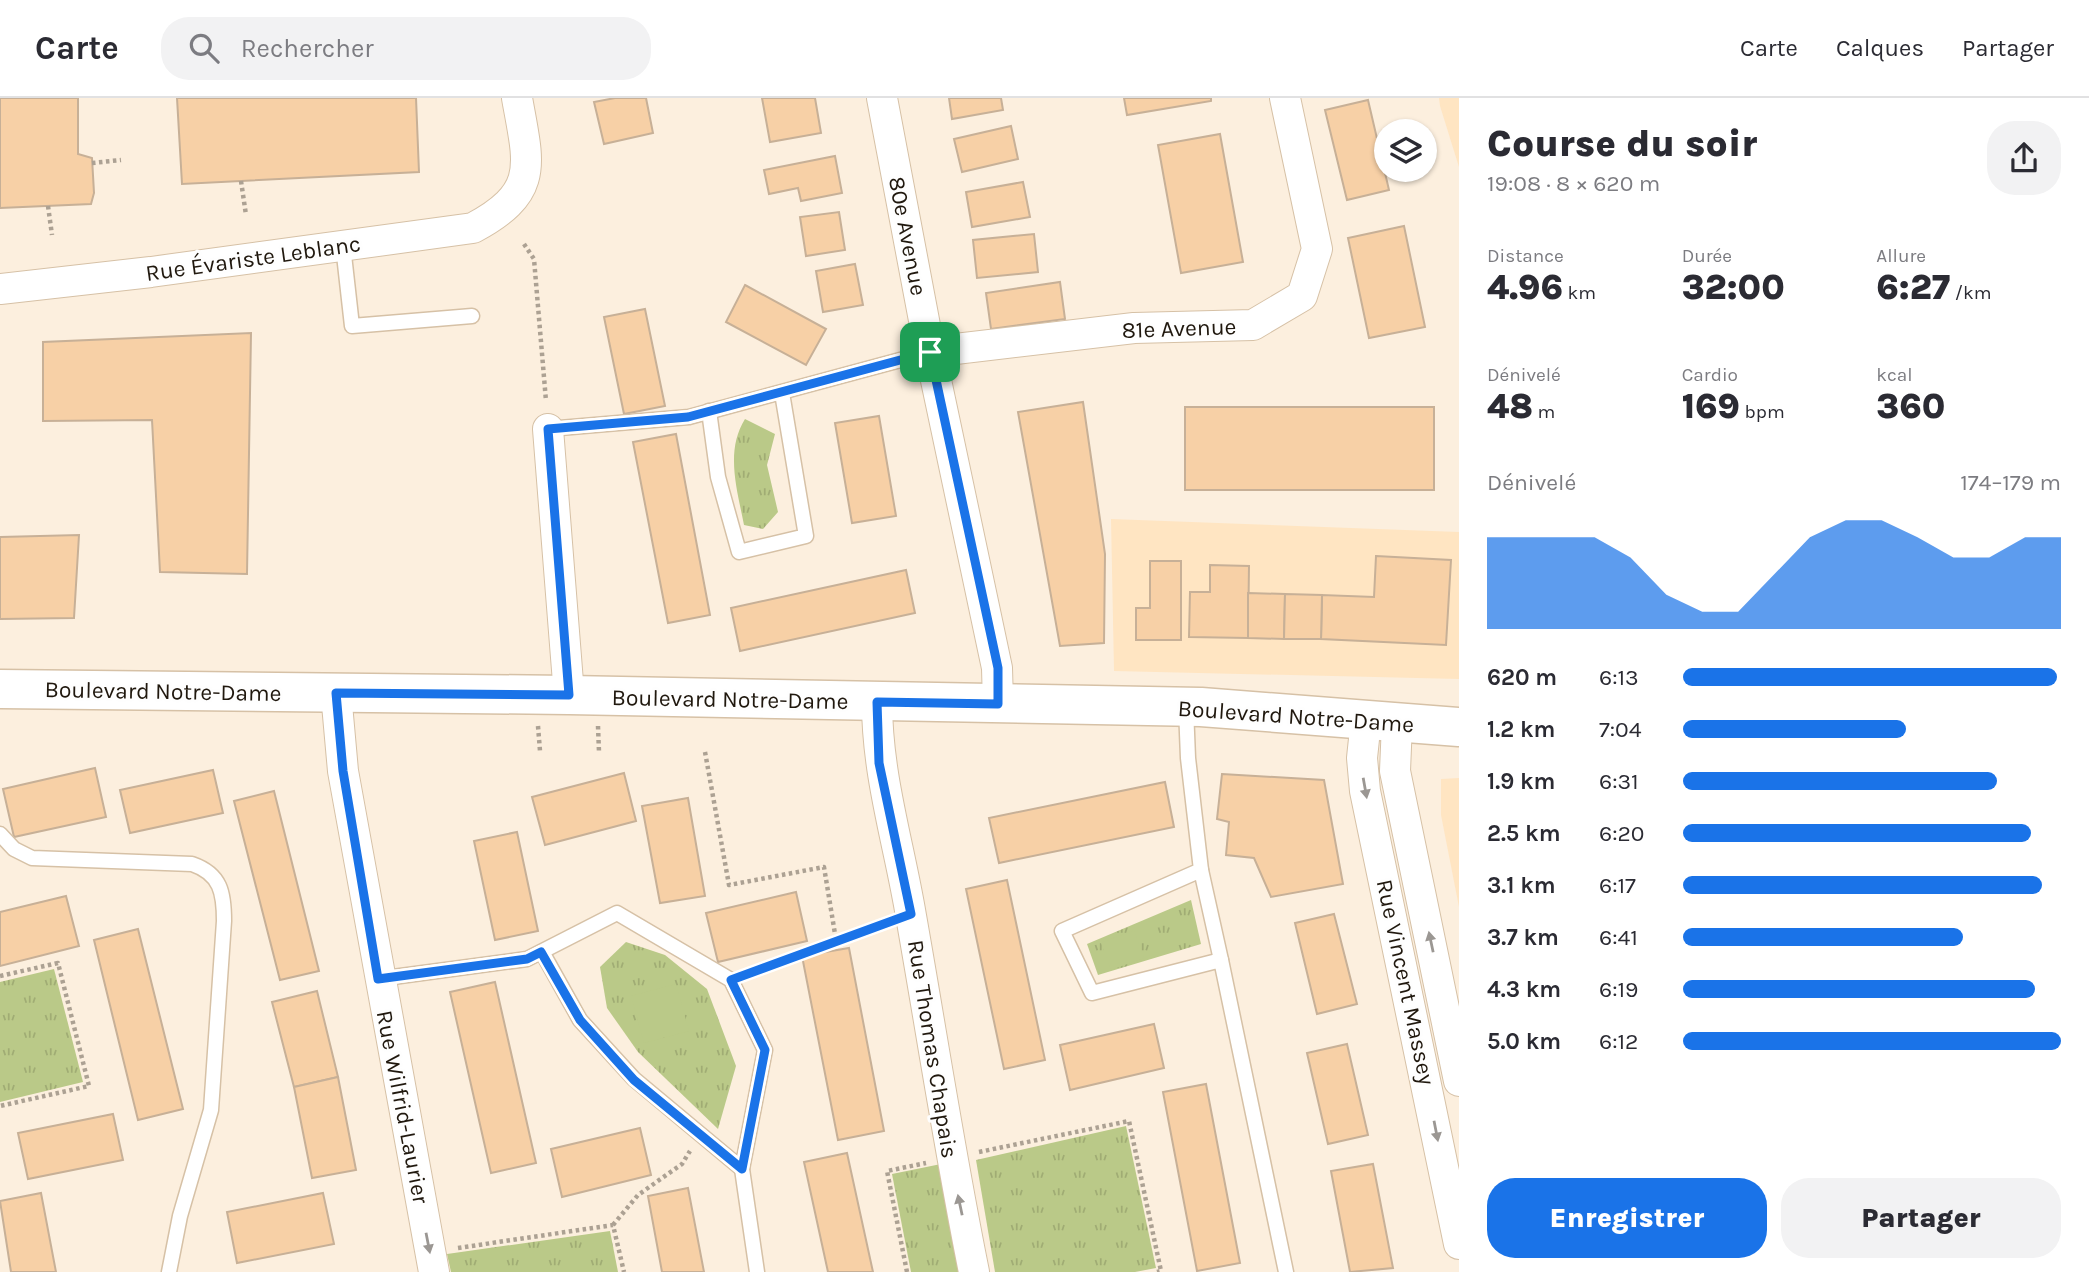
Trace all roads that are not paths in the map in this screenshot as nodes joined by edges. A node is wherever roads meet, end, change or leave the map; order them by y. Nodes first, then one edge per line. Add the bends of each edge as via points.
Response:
1 (517, 98) edge
2 (882, 98) edge
3 (1285, 98) edge
4 (343, 246) junction
5 (0, 289) edge
6 (472, 316) dead end
7 (930, 352) junction
8 (782, 393) junction
9 (709, 411) junction
10 (548, 429) joint
11 (0, 689) edge
12 (336, 693) junction
13 (569, 695) junction
14 (877, 702) junction
15 (998, 704) junction
16 (1186, 707) junction
17 (1381, 722) junction
18 (1459, 727) edge
19 (0, 834) edge
20 (1201, 870) junction
21 (541, 952) junction
22 (1221, 960) junction
23 (378, 979) junction
24 (1459, 1081) edge
25 (742, 1169) junction
26 (1453, 1189) edge
27 (1459, 1244) edge
28 (432, 1262) edge
29 (169, 1272) edge
30 (757, 1272) edge
31 (974, 1272) edge
32 (1286, 1272) edge

1 - 4 street, Rue Évariste Leblanc via 526,150 523,186 502,213 473,228
2 - 7 street, 80e Avenue
3 - 7 street, 81e Avenue via 1317,249 1302,296 1253,325 1134,328
4 - 5 street, Rue Évariste Leblanc
4 - 6 lane via 352,326
7 - 8 lane
7 - 15 street, 80e Avenue via 998,668
8 - 9 lane
8 - 9 lane via 806,536 738,552 718,477
9 - 10 lane via 688,417
10 - 13 street
11 - 12 street, Boulevard Notre-Dame
12 - 13 street, Boulevard Notre-Dame
12 - 23 street, Rue Wilfrid-Laurier via 343,771
13 - 14 street, Boulevard Notre-Dame
14 - 15 street, Boulevard Notre-Dame
31 -> 14 street, Rue Thomas Chapais via 950,1158 911,914 879,763
15 - 16 street, Boulevard Notre-Dame
16 - 17 street, Boulevard Notre-Dame
16 - 20 lane
17 - 18 street, Boulevard Notre-Dame
24 -> 17 street, Rue Vincent Massey via 1444,980
17 -> 26 street, Rue Vincent Massey via 1362,758 1366,791
19 - 29 lane via 13,849 32,858 192,864 210,872 222,890 212,1101
20 - 22 lane
20 - 22 lane via 1062,931 1092,993
21 - 23 lane via 527,959
21 - 25 lane via 580,1020 634,1080
21 - 25 lane via 617,913 731,980 765,1050
22 - 32 lane
23 -> 28 street, Rue Wilfrid-Laurier
25 - 30 lane
26 - 27 street, Rue Vincent Massey

